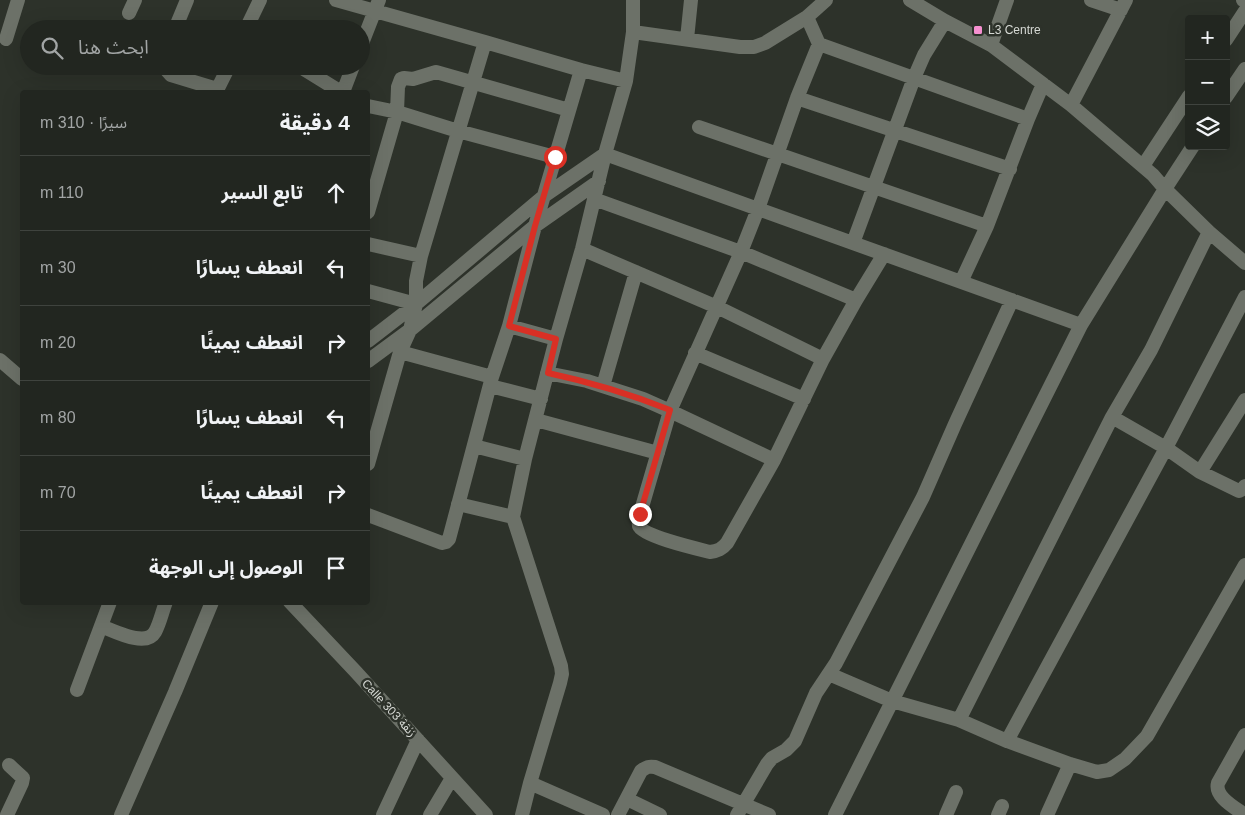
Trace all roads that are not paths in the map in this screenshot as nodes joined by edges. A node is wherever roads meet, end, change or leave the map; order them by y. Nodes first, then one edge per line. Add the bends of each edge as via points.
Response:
1 (18, 0) edge
2 (135, 0) edge
3 (187, 0) edge
4 (260, 0) edge
5 (336, 0) edge
6 (633, 0) edge
7 (691, 0) edge
8 (826, 0) edge
9 (910, 0) edge
10 (1007, 0) edge
11 (1091, 0) edge
12 (1124, 5) edge
13 (377, 6) edge
14 (1245, 11) edge
15 (129, 14) dead end
16 (806, 17) junction
17 (181, 20) edge
18 (250, 20) edge
19 (945, 21) junction
20 (370, 24) edge
21 (633, 32) junction
22 (1230, 34) edge
23 (6, 38) dead end
24 (687, 39) junction
25 (485, 42) junction
26 (819, 44) junction
27 (991, 45) junction
28 (1245, 69) edge
29 (581, 70) junction
30 (172, 75) edge
31 (225, 75) edge
32 (314, 75) edge
33 (349, 75) edge
34 (914, 78) junction
35 (626, 82) junction
36 (473, 83) junction
37 (1043, 84) junction
38 (214, 90) edge
39 (217, 90) edge
40 (339, 90) edge
41 (343, 90) edge
42 (1230, 91) edge
43 (797, 98) junction
44 (1185, 102) edge
45 (1071, 105) junction
46 (370, 106) edge
47 (569, 110) junction
48 (397, 112) junction
49 (1028, 119) junction
50 (699, 127) dead end
51 (458, 131) junction
52 (895, 131) junction
53 (1190, 150) edge
54 (777, 153) junction
55 (606, 154) junction
56 (555, 157) junction
57 (1142, 166) junction
58 (1010, 170) junction
59 (599, 181) junction
60 (874, 187) junction
61 (1165, 189) junction
62 (544, 196) junction
63 (594, 199) junction
64 (370, 205) edge
65 (758, 209) junction
66 (535, 226) junction
67 (988, 226) junction
68 (1209, 232) junction
69 (853, 243) junction
70 (370, 244) edge
71 (582, 249) junction
72 (741, 252) junction
73 (884, 254) junction
74 (421, 256) junction
75 (1245, 263) edge
76 (636, 272) junction
77 (961, 282) junction
78 (370, 292) edge
79 (1245, 298) edge
80 (856, 300) junction
81 (1012, 300) junction
82 (416, 304) junction
83 (717, 307) junction
84 (1081, 325) junction
85 (509, 326) junction
86 (410, 330) junction
87 (370, 339) edge
88 (556, 339) junction
89 (400, 352) junction
90 (695, 353) junction
91 (823, 359) junction
92 (0, 360) edge
93 (370, 360) edge
94 (548, 373) junction
95 (20, 377) edge
96 (491, 381) junction
97 (603, 386) junction
98 (540, 399) junction
99 (804, 399) junction
100 (1245, 400) edge
101 (670, 410) junction
102 (1112, 417) junction
103 (536, 420) junction
104 (1240, 421) edge
105 (474, 446) junction
106 (1166, 448) junction
107 (658, 453) junction
108 (370, 457) edge
109 (525, 459) junction
110 (774, 460) junction
111 (1200, 472) junction
112 (1245, 486) edge
113 (458, 504) junction
114 (370, 516) edge
115 (514, 517) junction
116 (1245, 565) edge
117 (109, 605) edge
118 (165, 605) edge
119 (211, 605) edge
120 (293, 605) edge
121 (101, 626) junction
122 (829, 674) junction
123 (77, 690) dead end
124 (892, 701) junction
125 (959, 720) junction
126 (1245, 735) edge
127 (418, 740) junction
128 (1007, 741) junction
129 (1070, 764) junction
130 (9, 765) dead end
131 (452, 778) junction
132 (530, 783) junction
133 (956, 792) dead end
134 (627, 799) junction
135 (740, 810) edge
136 (124, 814) edge
137 (7, 815) edge
138 (383, 815) edge
139 (430, 815) edge
140 (486, 815) edge
141 (522, 815) edge
142 (603, 815) edge
143 (618, 815) edge
144 (660, 815) edge
145 (769, 815) edge
146 (835, 815) edge
147 (946, 815) edge
148 (1047, 815) edge
149 (1245, 815) edge

1 - 23 street
2 - 15 street
3 - 17 street
4 - 18 street
5 - 13 street
6 - 21 street
7 - 24 street
8 - 16 street
9 - 19 street
10 - 27 street
11 - 12 street
12 - 45 street
13 - 20 street
13 - 25 street
14 - 22 street
16 - 24 street via 754,47
16 - 26 street
19 - 27 street
19 - 34 street
21 - 24 street
21 - 35 street
25 - 29 street
25 - 36 street
26 - 34 street
26 - 43 street
27 - 37 street
28 - 42 street
29 - 35 street
29 - 47 street
30 - 38 street
31 - 39 street
32 - 40 street
33 - 41 street
34 - 49 street
34 - 52 street
35 - 55 street
36 - 47 street
36 - 48 street via 436,72 401,79
36 - 51 street
37 - 45 street
37 - 49 street
43 - 52 street
43 - 54 street
44 - 57 street
45 - 57 street
46 - 48 street
47 - 56 street
48 - 51 street
48 - 64 street
49 - 58 street
50 - 54 street
51 - 56 street
51 - 74 street
52 - 58 street
52 - 60 street
53 - 61 street
54 - 60 street
54 - 65 street
55 - 59 street
55 - 62 street
55 - 65 street
56 - 62 street
57 - 61 street
58 - 67 street
59 - 63 street
59 - 66 street
60 - 67 street
60 - 69 street
61 - 68 street
61 - 84 street
62 - 66 street
62 - 82 street
63 - 71 street
63 - 72 street
65 - 69 street
65 - 72 street
66 - 85 street
66 - 86 street
67 - 77 street
68 - 75 street
68 - 102 street via 1151,350
69 - 73 street
70 - 74 street
71 - 76 street
71 - 88 street
72 - 80 street
72 - 83 street
73 - 77 street
73 - 80 street
74 - 82 street
76 - 83 street
76 - 97 street
77 - 81 street
78 - 82 street
79 - 106 street
80 - 91 street
81 - 84 street
81 - 122 street via 923,498
82 - 86 street
82 - 87 street
83 - 90 street
83 - 91 street
84 - 124 street
85 - 88 street
85 - 96 street
86 - 89 street
86 - 93 street
88 - 94 street
89 - 96 street
89 - 108 street
90 - 99 street
90 - 101 street
91 - 99 street
92 - 95 street
94 - 97 street
94 - 98 street
96 - 98 street
96 - 105 street
97 - 101 street
98 - 103 street
99 - 110 street
100 - 104 street
101 - 107 street
101 - 110 street
102 - 106 street
102 - 125 street
103 - 107 street
103 - 109 street
104 - 111 street
105 - 109 street
105 - 113 street
106 - 111 street
106 - 128 street
107 - 110 street via 639,526 652,536 710,552 718,551 727,543
109 - 115 street
111 - 112 street via 1237,491
113 - 114 street via 448,539 442,543
113 - 115 street
115 - 132 street via 562,674
116 - 129 street via 1147,736 1109,770 1096,772
117 - 121 street
118 - 121 street via 154,633 147,639 125,636
119 - 136 street
120 - 127 street, Calle 303 زنقة
121 - 123 street
122 - 124 street
122 - 135 street via 816,693 794,741 769,760
124 - 125 street
124 - 146 street
125 - 128 street
126 - 149 street via 1217,788 1227,802
127 - 131 street, Calle 303 زنقة
127 - 138 street
128 - 129 street
129 - 148 street
130 - 137 street via 23,778
131 - 139 street
131 - 140 street, Calle 303 زنقة
132 - 141 street
132 - 142 street
133 - 147 street
134 - 135 street via 641,771 651,766
134 - 143 street
134 - 144 street
135 - 145 street

